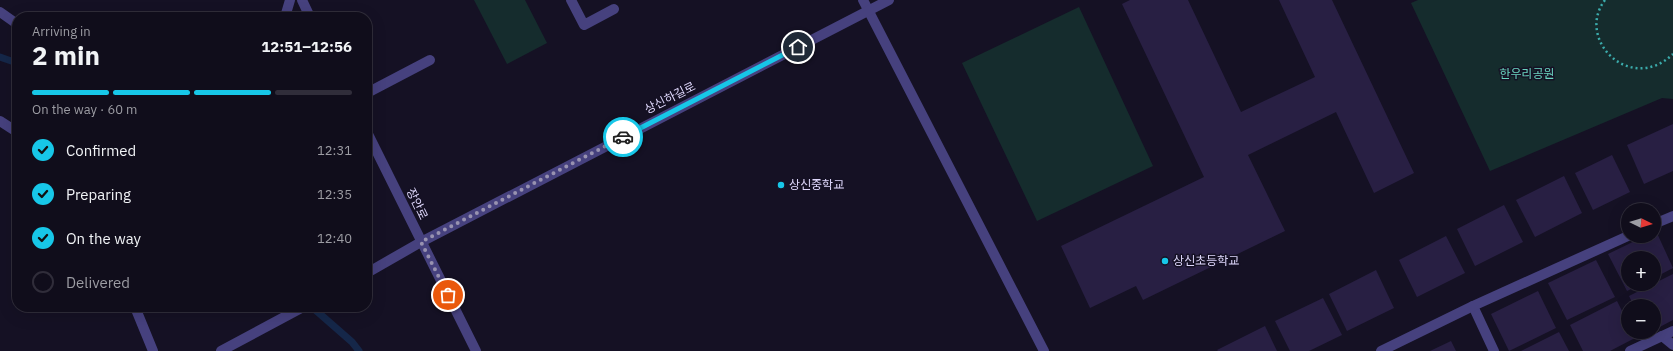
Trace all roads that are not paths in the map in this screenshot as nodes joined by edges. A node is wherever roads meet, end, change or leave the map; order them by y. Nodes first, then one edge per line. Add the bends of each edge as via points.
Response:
1 (290, 0) edge
2 (302, 0) edge
3 (571, 0) edge
4 (863, 0) edge
5 (888, 0) edge
6 (614, 9) dead end
7 (868, 11) junction
8 (0, 12) edge
9 (286, 12) edge
10 (308, 12) edge
11 (12, 20) edge
12 (430, 60) dead end
13 (372, 90) edge
14 (0, 121) edge
15 (12, 129) edge
16 (372, 142) edge
17 (1673, 216) edge
18 (1661, 221) edge
19 (1621, 239) edge
20 (421, 242) junction
21 (372, 270) edge
22 (1473, 306) junction
23 (137, 312) edge
24 (294, 312) edge
25 (1673, 330) edge
26 (1662, 336) junction
27 (1673, 345) edge
28 (153, 351) edge
29 (221, 351) edge
30 (476, 351) edge
31 (1044, 351) edge
32 (1381, 351) edge
33 (1494, 351) edge
34 (1630, 351) edge

1 - 9 street
2 - 10 street
3 - 6 street via 584,25
4 - 7 street
5 - 7 street, 상신하길로
7 - 20 street, 상신하길로
7 - 31 street
8 - 11 street
12 - 13 street
14 - 15 street
16 - 20 street, 장안로
17 - 18 street
19 - 22 street
20 - 21 street, 상신하길로
20 - 30 street, 장안로
22 - 32 street
22 - 33 street
23 - 28 street
24 - 29 street
25 - 26 street
26 - 27 street
26 - 34 street

